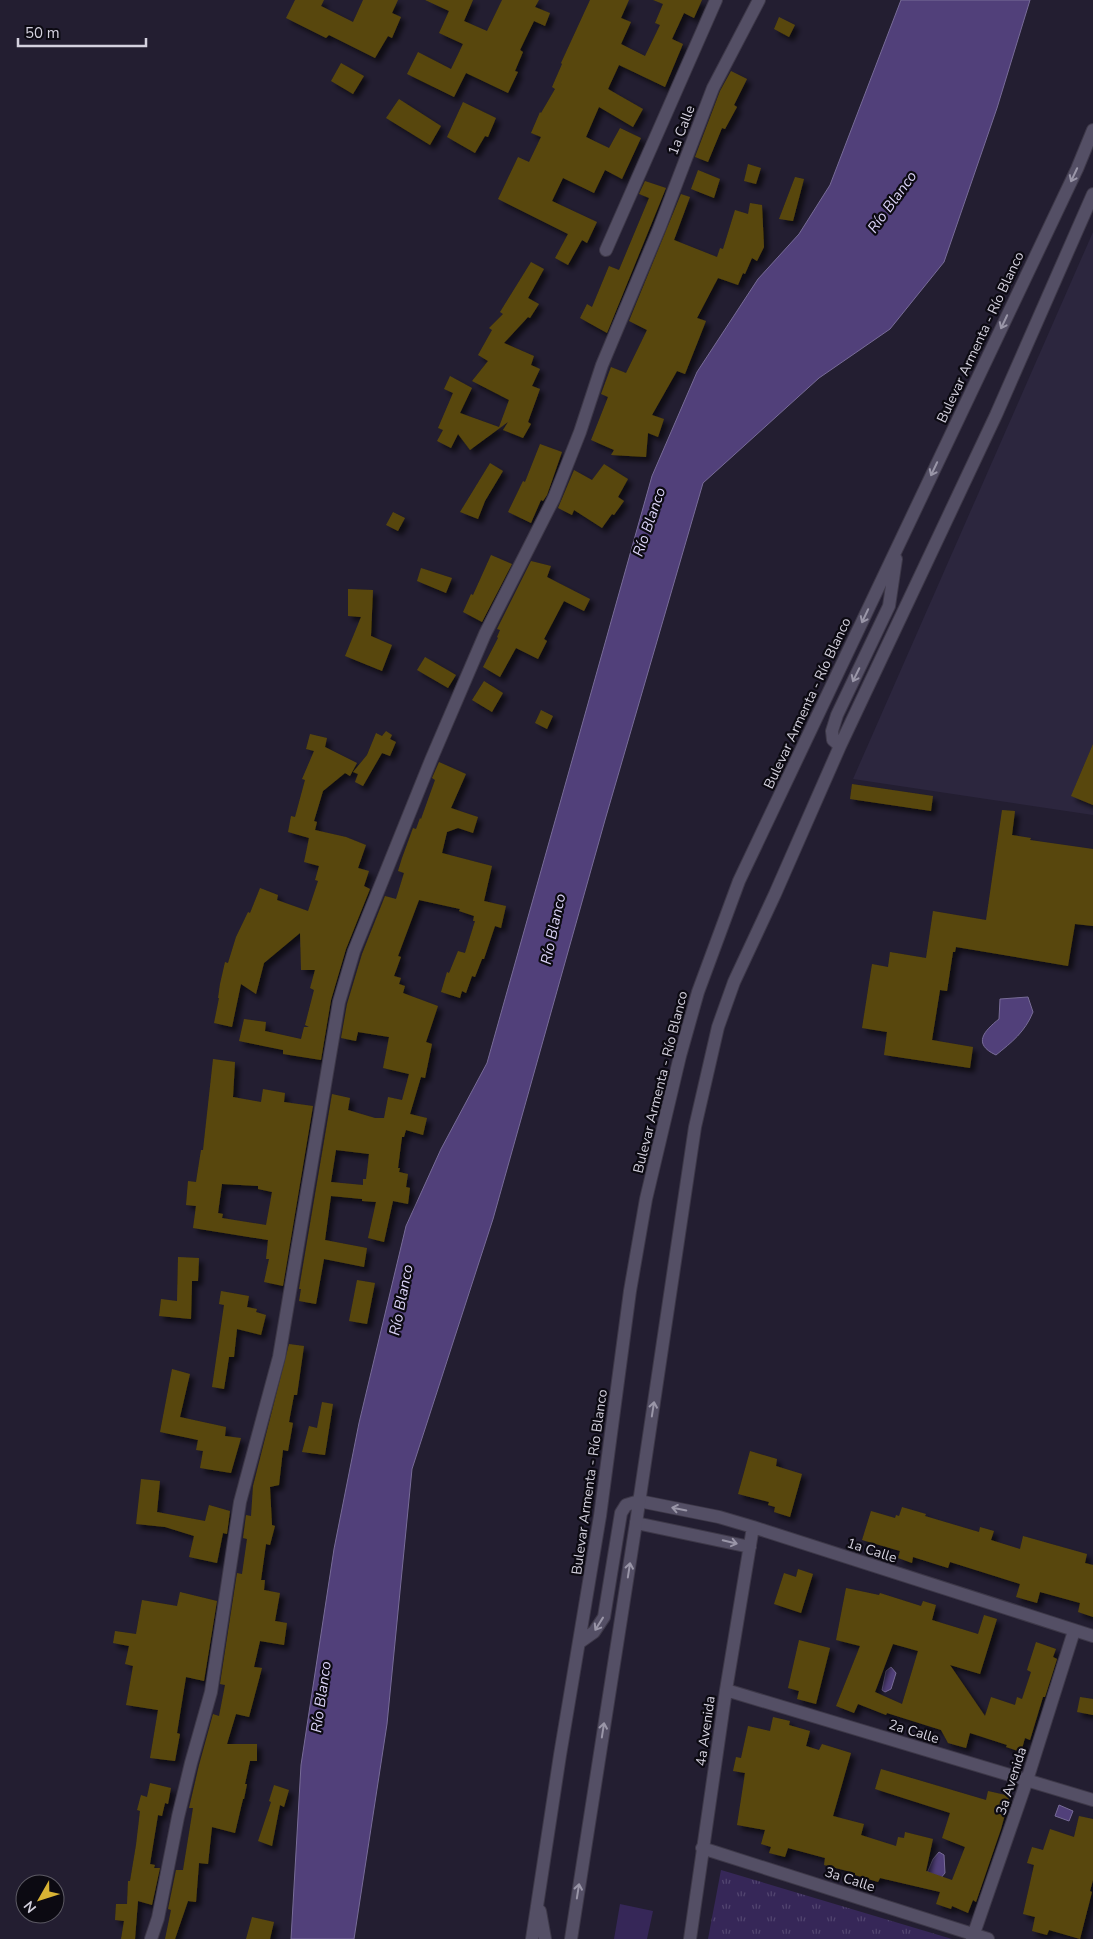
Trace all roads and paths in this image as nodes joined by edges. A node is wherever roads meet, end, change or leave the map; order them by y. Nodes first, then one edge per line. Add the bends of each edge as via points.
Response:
1 (716, 0) edge
2 (759, 0) edge
3 (1093, 130) edge
4 (1093, 194) edge
5 (606, 250) dead end
6 (897, 546) junction
7 (840, 746) junction
8 (639, 1502) junction
9 (636, 1523) junction
10 (753, 1527) junction
11 (750, 1547) junction
12 (1074, 1631) junction
13 (1093, 1636) edge
14 (580, 1642) junction
15 (726, 1690) junction
16 (1027, 1780) junction
17 (1093, 1800) edge
18 (702, 1848) junction
19 (538, 1899) junction
20 (973, 1937) edge
21 (151, 1939) edge
22 (532, 1939) edge
23 (545, 1939) edge
24 (571, 1939) edge
25 (690, 1939) edge
26 (988, 1939) edge

1 - 5 street
2 - 21 street, 1a Calle via 713,88 602,365 554,498 485,634 354,951 339,1002 279,1357 240,1502 211,1692 190,1764
3 -> 6 street, Bulevar Armenta - Río Blanco
4 - 7 street via 996,415
6 -> 7 street via 889,606 832,731 833,740
6 -> 14 street, Bulevar Armenta - Río Blanco via 739,881 693,1010 646,1199
8 -> 7 street via 694,1128 718,1027 734,982
8 - 9 street
10 -> 8 street, 1a Calle
8 -> 14 street via 626,1505 621,1513 604,1617 594,1632
9 -> 11 street
24 -> 9 street
10 - 11 street, 4a Avenida
10 - 12 street, 1a Calle
11 - 15 street, 4a Avenida
12 - 13 street, 1a Calle
12 - 16 street, 3a Avenida
14 - 19 street, Bulevar Armenta - Río Blanco
15 - 16 street, 2a Calle
15 - 18 street, 4a Avenida
16 - 17 street, 2a Calle
16 - 20 street, 3a Avenida
18 - 20 street, 3a Calle
18 - 25 street, 4a Avenida
19 - 22 street, Bulevar Armenta - Río Blanco
19 - 23 street
20 - 26 street, 3a Calle

